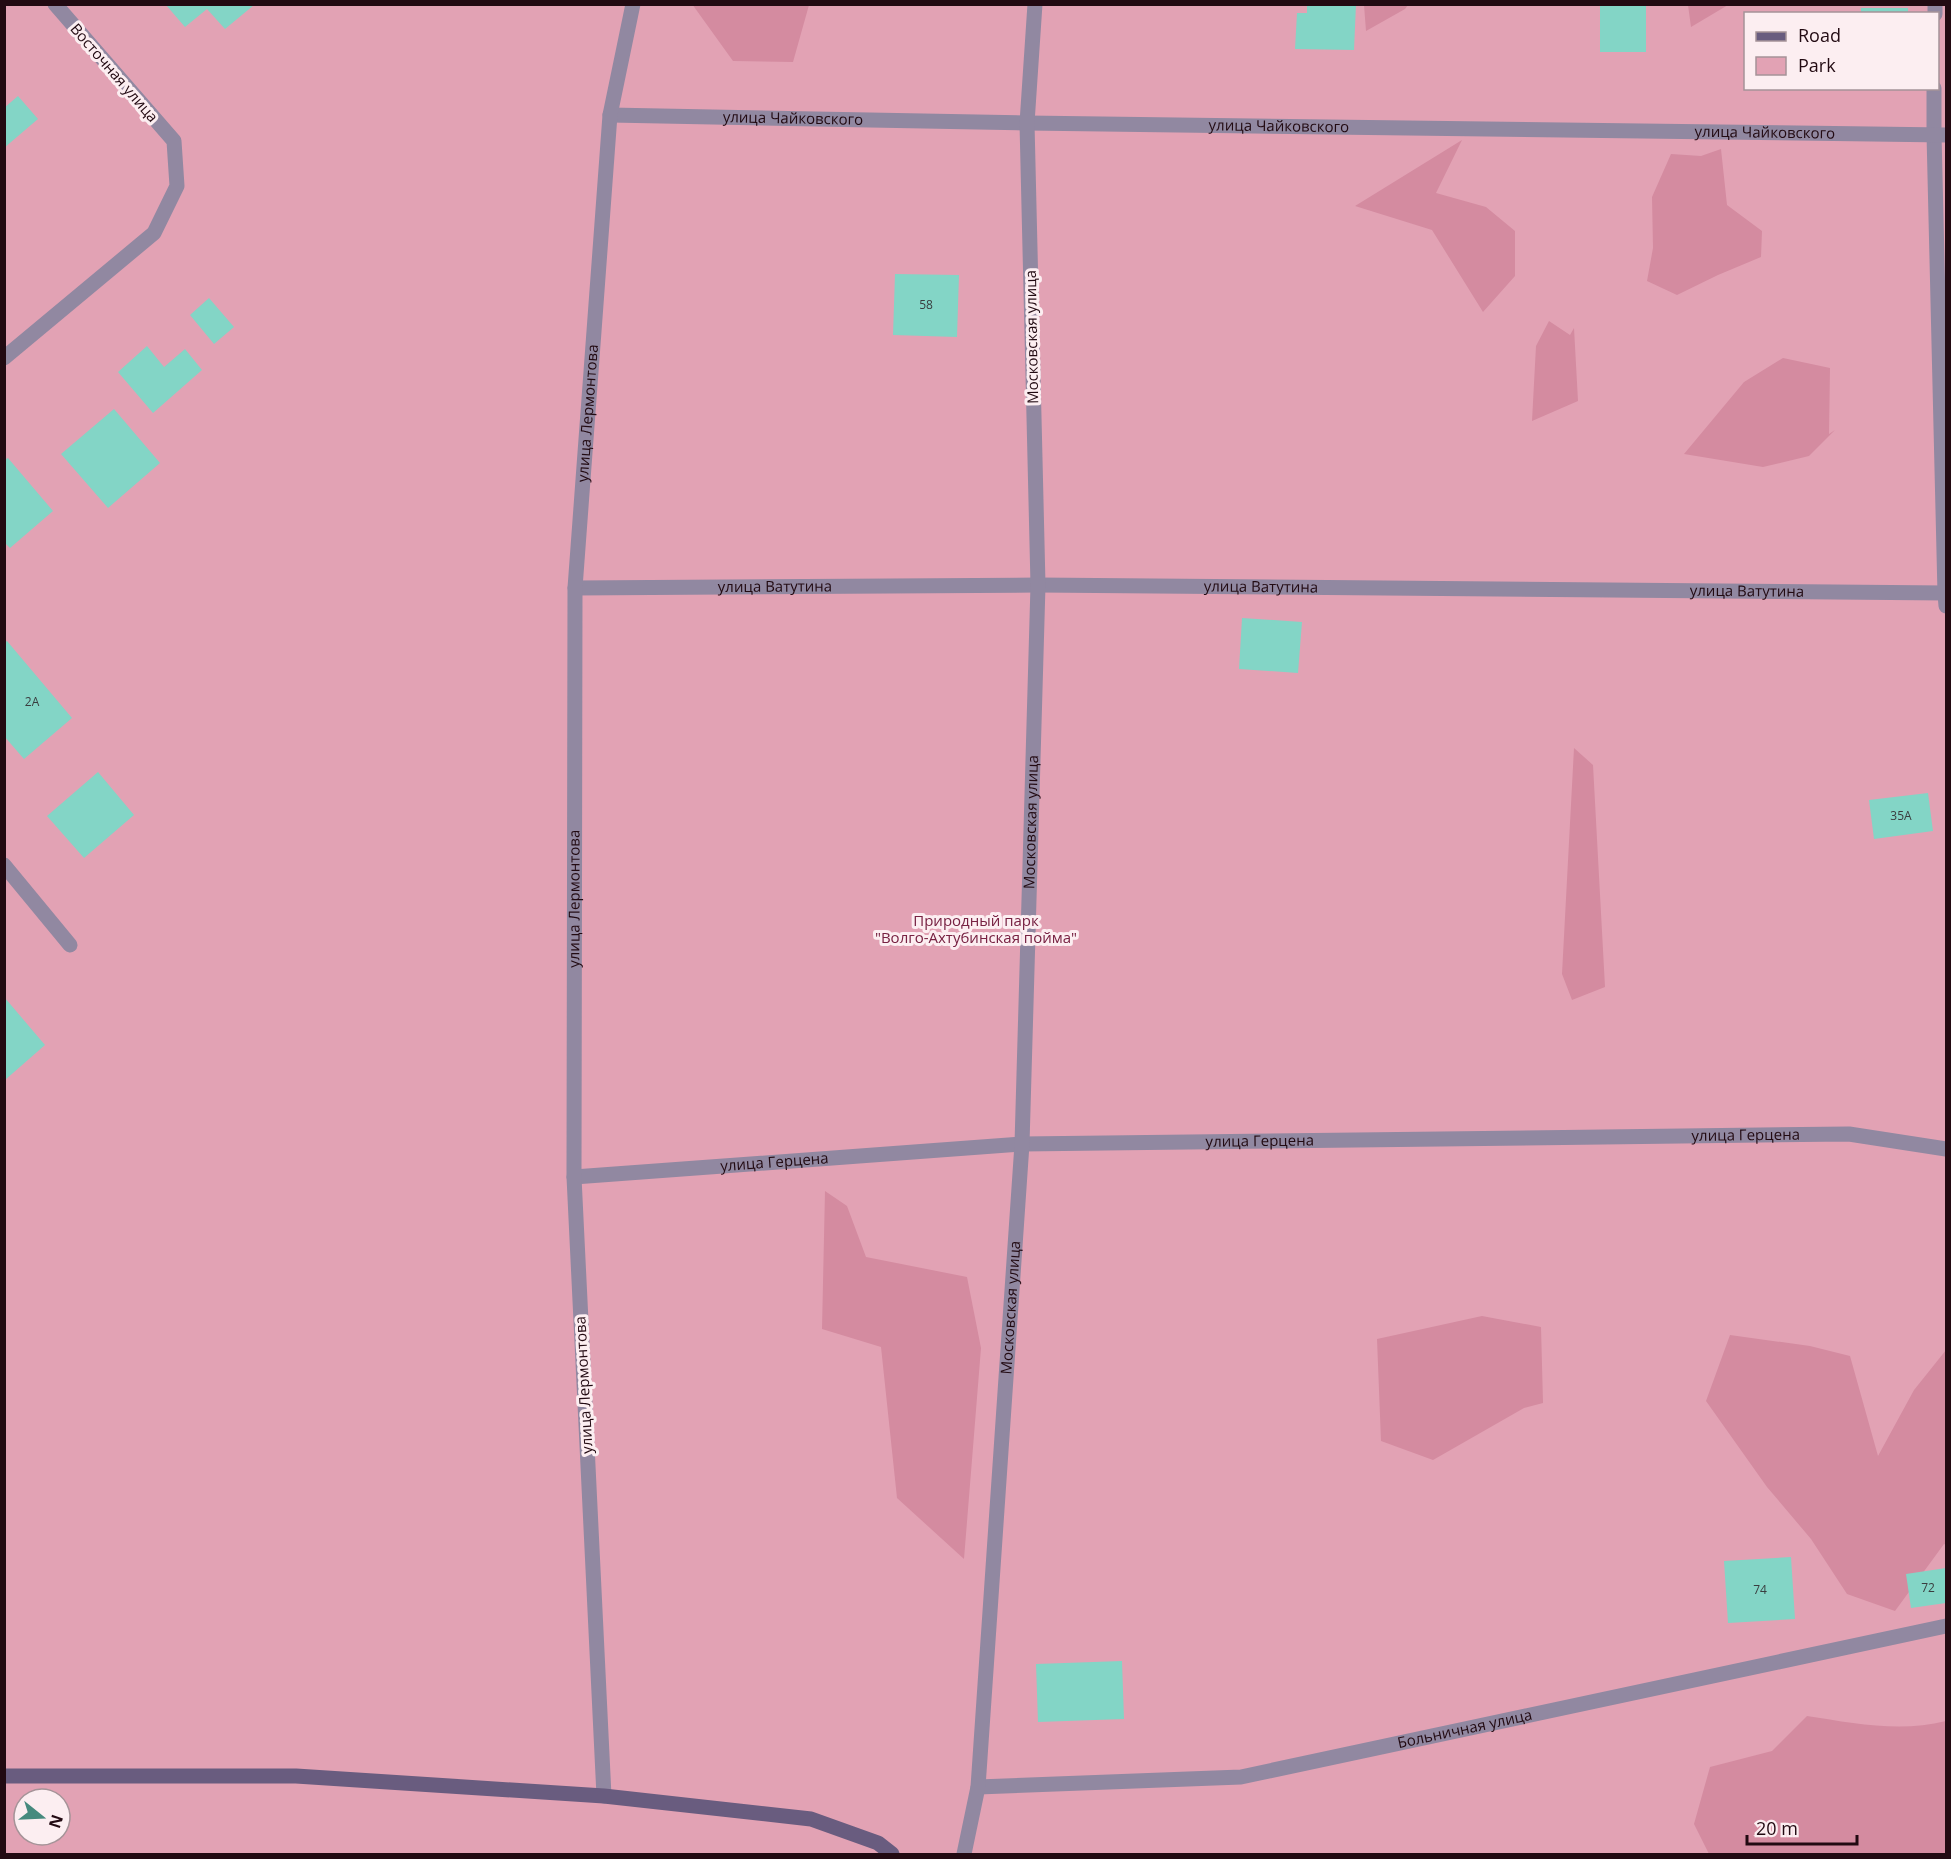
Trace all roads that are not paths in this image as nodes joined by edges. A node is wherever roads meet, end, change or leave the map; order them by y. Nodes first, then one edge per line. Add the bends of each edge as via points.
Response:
1 (55, 4) edge
2 (633, 4) edge
3 (1035, 4) edge
4 (1934, 90) edge
5 (610, 115) junction
6 (1027, 123) junction
7 (1940, 135) edge
8 (4, 358) edge
9 (1038, 585) junction
10 (575, 588) junction
11 (1946, 598) edge
12 (4, 865) edge
13 (70, 945) dead end
14 (1022, 1144) junction
15 (1947, 1149) edge
16 (574, 1177) junction
17 (1947, 1626) edge
18 (4, 1776) edge
19 (978, 1787) junction
20 (604, 1796) junction
21 (892, 1854) edge
22 (964, 1854) edge

1 - 8 street, Восточная улица via 174,141 177,186 154,233
2 - 5 street, улица Лермонтова
3 - 6 street, Московская улица
4 - 7 street
5 - 6 street, улица Чайковского
5 - 10 street, улица Лермонтова
6 - 7 street, улица Чайковского
6 - 9 street, Московская улица
7 - 11 street
9 - 10 street, улица Ватутина
9 - 11 street, улица Ватутина
9 - 14 street, Московская улица
10 - 16 street, улица Лермонтова
12 - 13 street
14 - 15 street, улица Герцена via 1849,1134
14 - 16 street, улица Герцена
14 - 19 street, Московская улица
16 - 20 street, улица Лермонтова
17 - 19 street, Больничная улица via 1240,1777
18 - 20 street via 296,1776
19 - 22 street, Московская улица
20 - 21 street via 811,1819 878,1843

